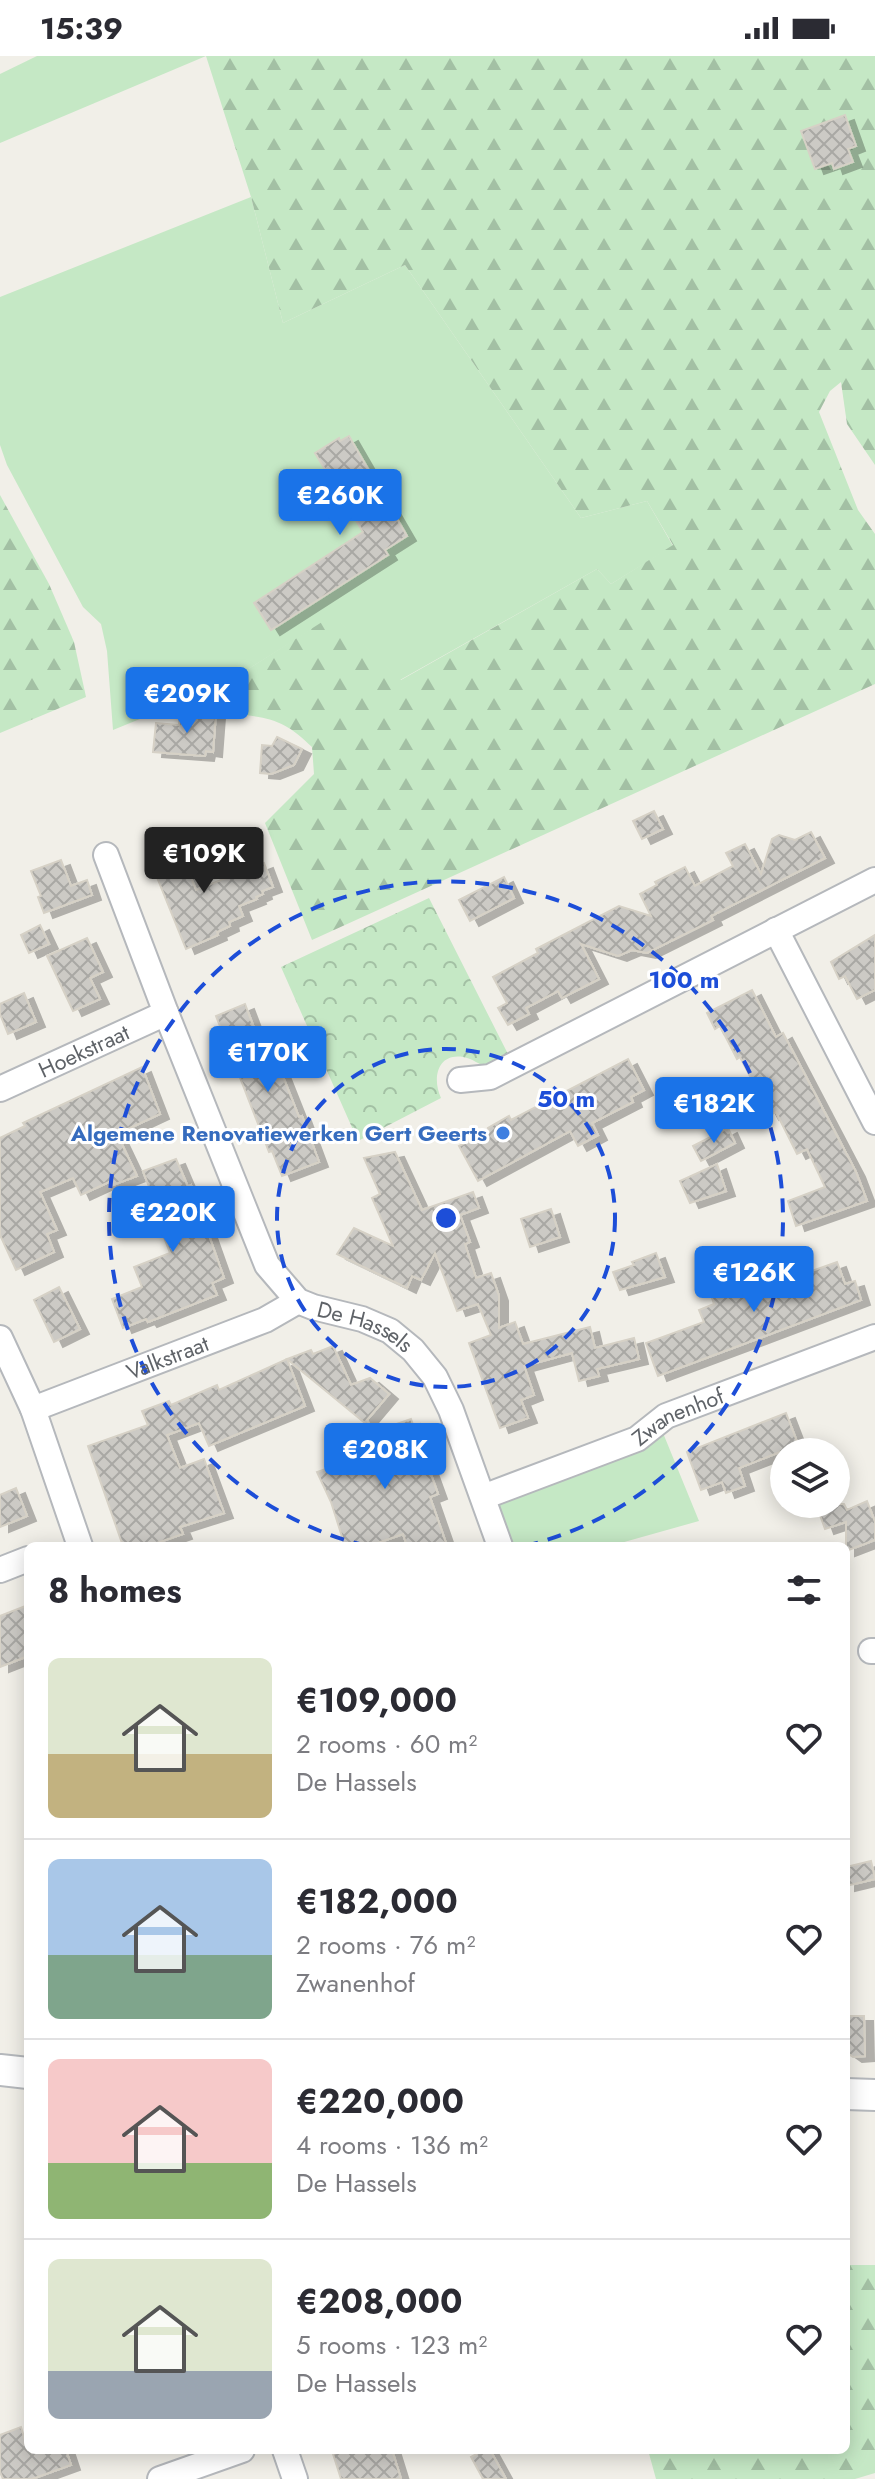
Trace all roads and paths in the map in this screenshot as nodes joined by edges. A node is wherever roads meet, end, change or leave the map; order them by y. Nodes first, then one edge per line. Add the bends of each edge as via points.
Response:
1 (106, 855) dead end
2 (875, 880) edge
3 (776, 930) junction
4 (166, 1013) junction
5 (460, 1080) dead end
6 (0, 1089) edge
7 (875, 1122) edge
8 (298, 1301) junction
9 (875, 1337) edge
10 (0, 1338) edge
11 (33, 1409) junction
12 (483, 1497) junction
13 (72, 1542) edge
14 (499, 1542) edge
15 (24, 1561) edge
16 (0, 1570) edge
17 (0, 2070) edge
18 (24, 2073) edge
19 (850, 2094) edge
20 (875, 2095) edge
21 (231, 2454) edge
22 (286, 2454) edge
23 (160, 2479) edge
24 (295, 2479) edge

1 - 4 street, De Hassels
2 - 3 street
3 - 5 street via 490,1077
3 - 7 street
4 - 6 street, Hoekstraat
4 - 8 street, De Hassels via 267,1265
8 - 11 street, Valkstraat via 265,1320
8 - 12 street, De Hassels via 362,1319 390,1331 413,1350 435,1377
9 - 12 street, Zwanenhof via 666,1416 637,1439
10 - 11 street
11 - 13 street
12 - 14 street, De Hassels
15 - 16 street
17 - 18 street
19 - 20 street
21 - 23 street
22 - 24 street

